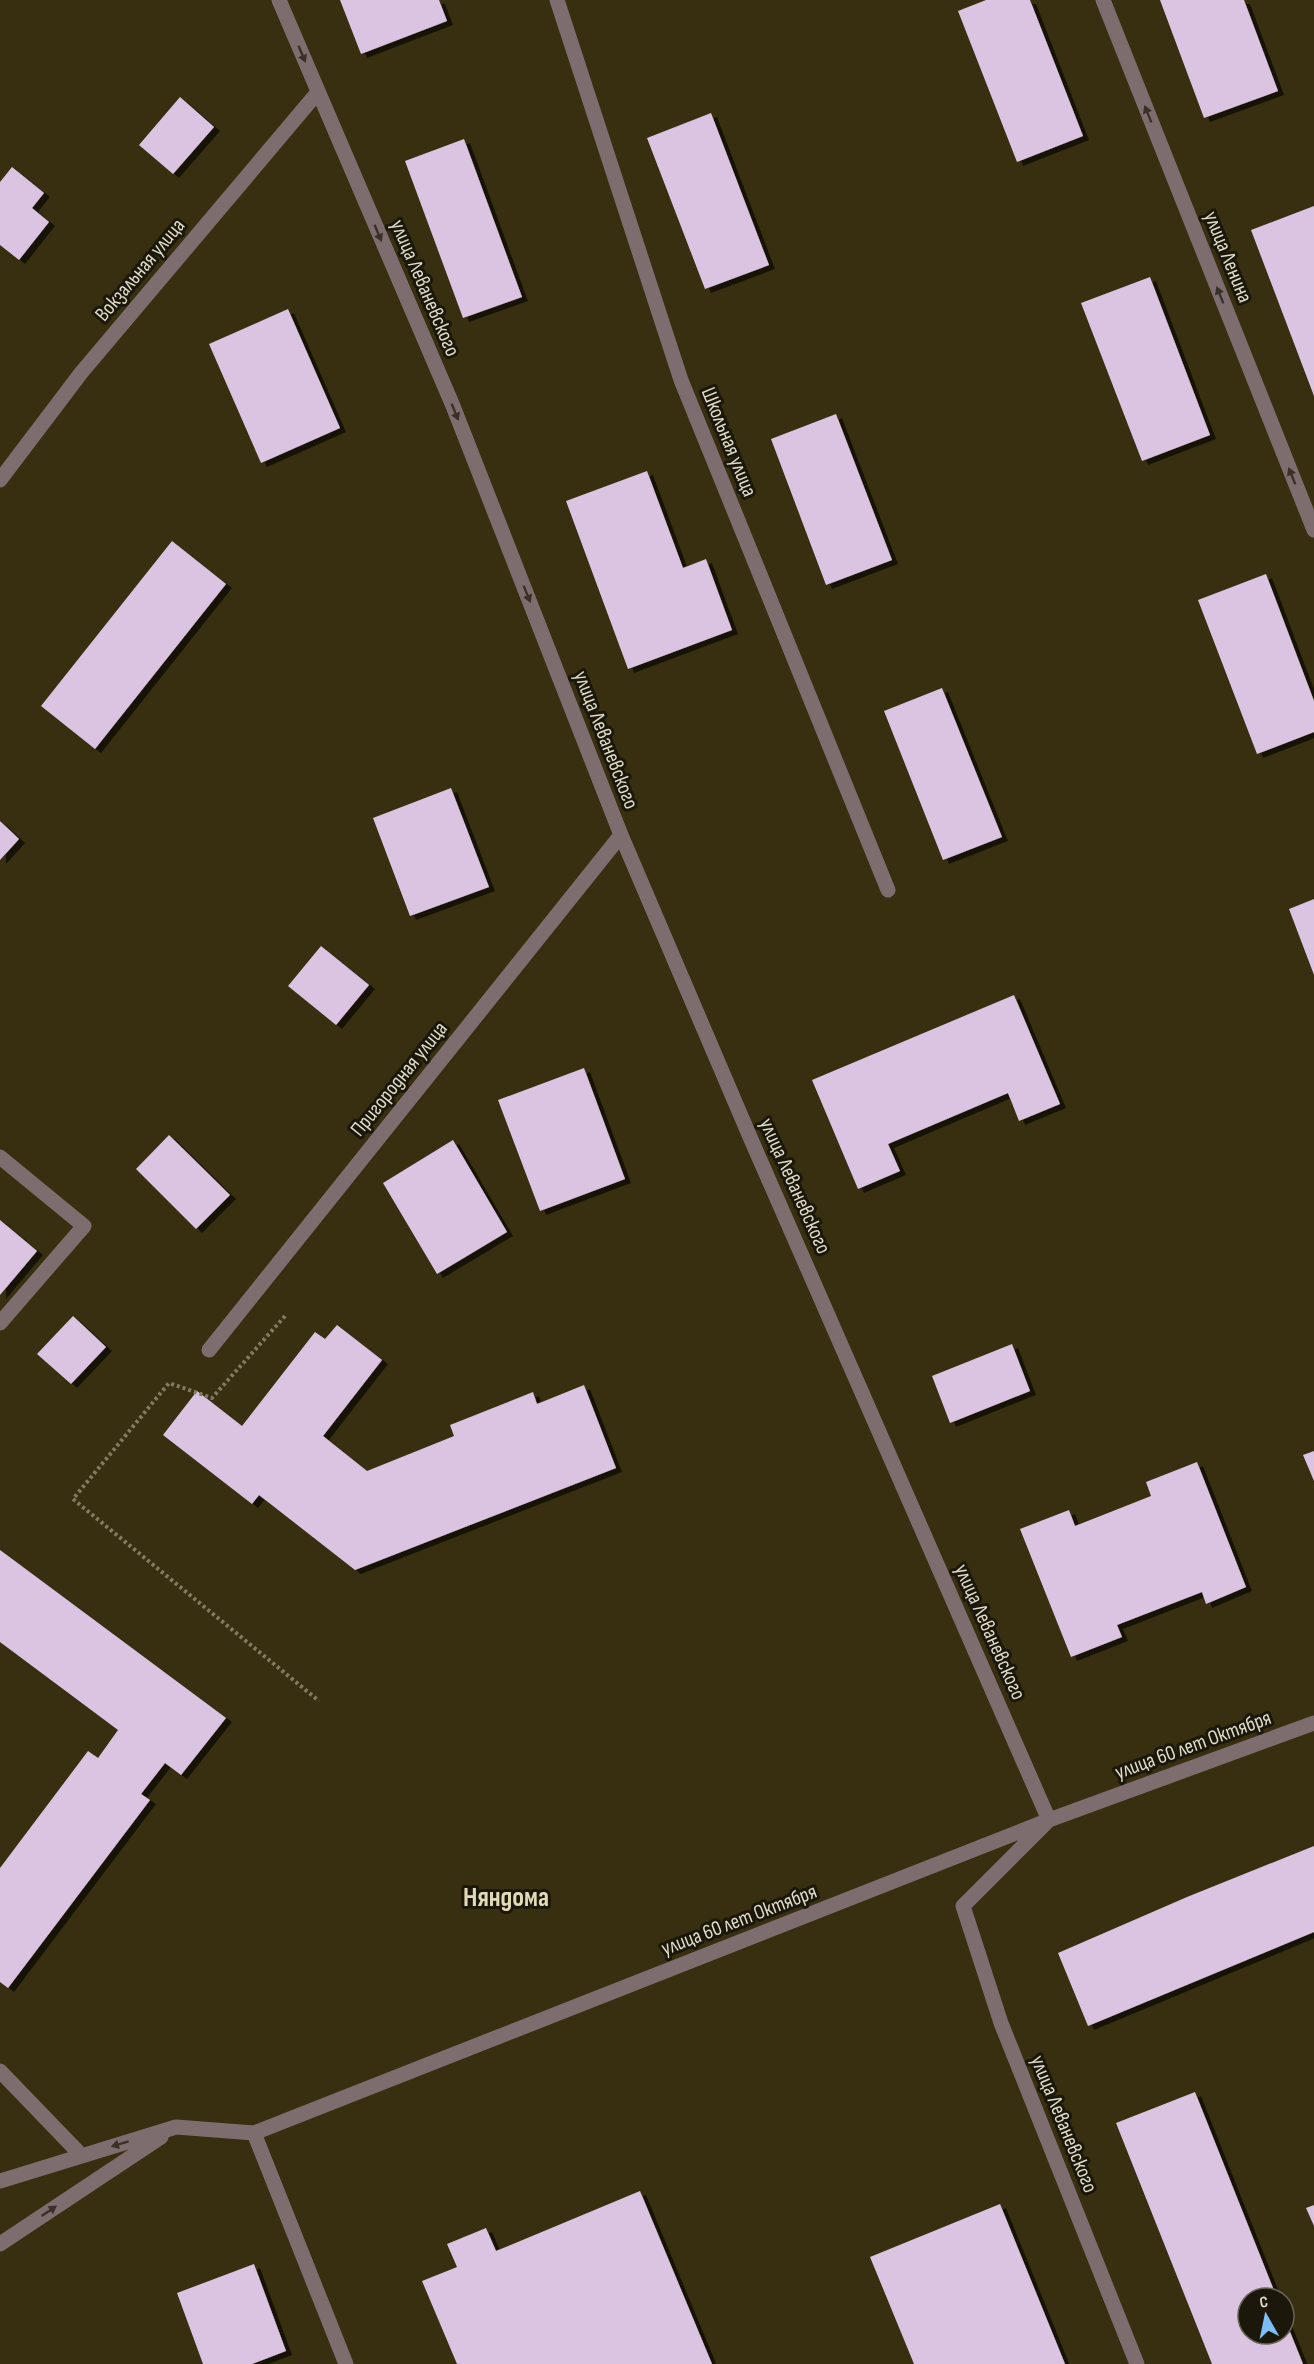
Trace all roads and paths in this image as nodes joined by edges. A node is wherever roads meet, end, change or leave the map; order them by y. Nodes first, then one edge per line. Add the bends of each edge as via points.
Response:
1 (279, 0) edge
2 (557, 0) edge
3 (1103, 0) edge
4 (318, 92) junction
5 (0, 480) edge
6 (1314, 530) edge
7 (621, 835) junction
8 (888, 890) dead end
9 (0, 1157) edge
10 (285, 1316) dead end
11 (0, 1323) edge
12 (209, 1350) dead end
13 (320, 1701) dead end
14 (1314, 1723) edge
15 (1049, 1820) junction
16 (0, 2071) edge
17 (176, 2127) junction
18 (254, 2133) junction
19 (82, 2156) junction
20 (0, 2181) edge
21 (0, 2244) edge
22 (346, 2364) edge
23 (1137, 2364) edge

1 -> 4 street, улица Леваневского
2 - 8 street, Школьная улица via 681,380
6 -> 3 street, улица Ленина
4 - 5 street, Вокзальная улица via 81,373
4 -> 7 street, улица Леваневского via 453,406
7 - 12 street, Пригородная улица
7 - 15 street, улица Леваневского
9 - 11 street via 84,1226
10 - 13 path via 212,1398 169,1383 73,1499
14 - 15 street, улица 60 лет Октября
15 - 18 street, улица 60 лет Октября
15 - 23 street, улица Леваневского via 963,1906 1001,2023
16 - 19 street
17 - 18 street, улица 60 лет Октября
17 -> 19 street, улица 60 лет Октября
21 -> 17 street
18 - 22 street
19 - 20 street, улица 60 лет Октября

